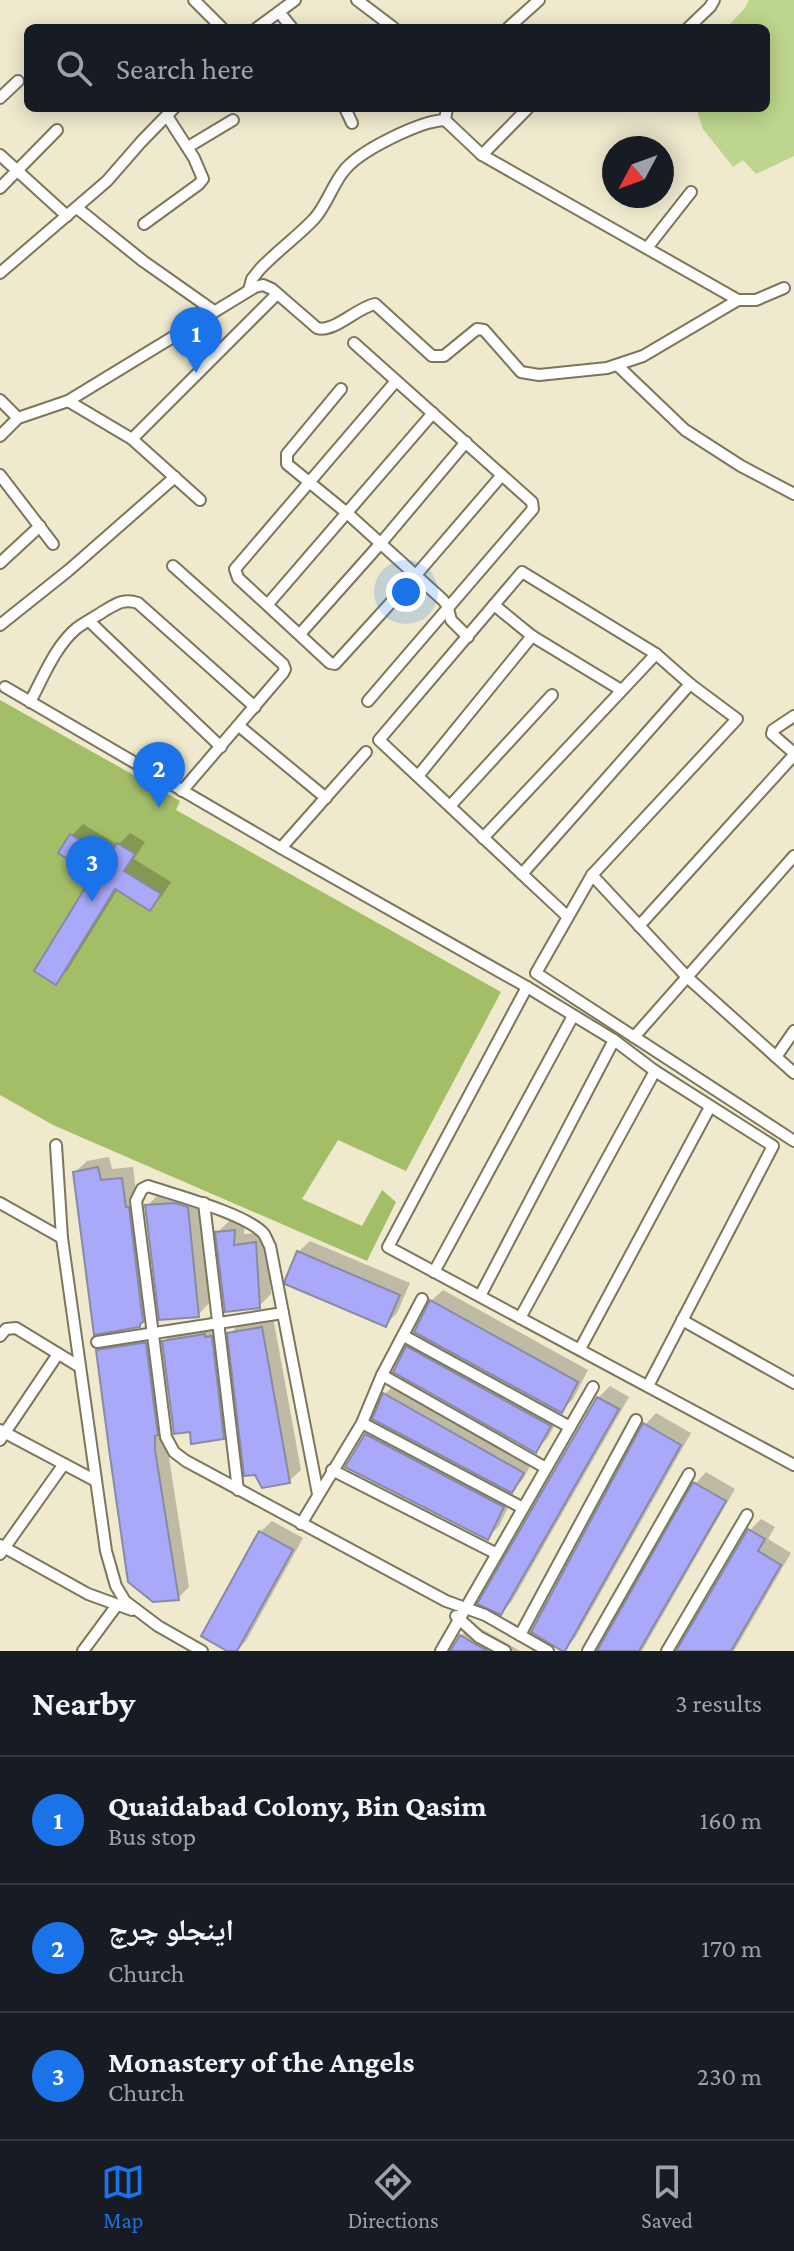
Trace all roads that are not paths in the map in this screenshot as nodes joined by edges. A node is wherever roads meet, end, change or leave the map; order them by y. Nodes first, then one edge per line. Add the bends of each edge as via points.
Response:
1 (194, 0) edge
2 (295, 0) edge
3 (357, 0) edge
4 (714, 0) edge
5 (534, 2) edge
6 (279, 12) junction
7 (218, 24) edge
8 (262, 24) edge
9 (289, 24) edge
10 (389, 24) edge
11 (512, 24) edge
12 (692, 24) edge
13 (18, 81) dead end
14 (0, 98) edge
15 (170, 112) edge
16 (347, 112) edge
17 (446, 112) edge
18 (524, 112) edge
19 (233, 120) dead end
20 (445, 120) junction
21 (352, 123) dead end
22 (57, 130) dead end
23 (188, 147) junction
24 (0, 155) edge
25 (482, 155) junction
26 (17, 171) junction
27 (0, 188) edge
28 (691, 192) dead end
29 (77, 208) junction
30 (67, 216) junction
31 (144, 224) dead end
32 (647, 248) junction
33 (0, 273) edge
34 (784, 288) dead end
35 (249, 290) junction
36 (277, 294) junction
37 (738, 300) junction
38 (214, 311) junction
39 (354, 343) dead end
40 (617, 365) junction
41 (396, 381) junction
42 (341, 389) dead end
43 (0, 400) edge
44 (68, 401) junction
45 (433, 413) junction
46 (18, 418) junction
47 (0, 436) edge
48 (132, 439) junction
49 (466, 442) junction
50 (502, 475) junction
51 (175, 477) junction
52 (309, 481) junction
53 (3, 483) edge
54 (794, 494) edge
55 (200, 500) dead end
56 (347, 513) junction
57 (40, 526) junction
58 (381, 543) junction
59 (53, 544) dead end
60 (0, 563) edge
61 (173, 566) dead end
62 (416, 575) junction
63 (268, 604) junction
64 (494, 605) junction
65 (448, 609) junction
66 (89, 621) junction
67 (0, 625) edge
68 (300, 634) junction
69 (532, 636) junction
70 (468, 637) junction
71 (656, 654) junction
72 (690, 684) junction
73 (5, 687) dead end
74 (621, 690) junction
75 (552, 695) dead end
76 (368, 701) dead end
77 (30, 702) junction
78 (255, 707) junction
79 (794, 716) edge
80 (239, 726) junction
81 (221, 747) junction
82 (366, 752) dead end
83 (794, 754) edge
84 (418, 776) junction
85 (182, 791) junction
86 (326, 798) junction
87 (450, 806) junction
88 (483, 838) junction
89 (281, 848) junction
90 (794, 856) edge
91 (522, 874) junction
92 (592, 875) junction
93 (568, 917) junction
94 (639, 926) junction
95 (687, 977) junction
96 (527, 987) junction
97 (573, 1016) junction
98 (794, 1031) edge
99 (634, 1037) junction
100 (614, 1040) junction
101 (776, 1057) junction
102 (655, 1071) junction
103 (794, 1073) edge
104 (710, 1107) junction
105 (794, 1141) edge
106 (56, 1145) dead end
107 (204, 1203) junction
108 (2, 1208) edge
109 (62, 1238) junction
110 (434, 1272) junction
111 (480, 1296) junction
112 (422, 1299) dead end
113 (283, 1313) junction
114 (520, 1318) junction
115 (682, 1320) junction
116 (218, 1324) junction
117 (2, 1330) edge
118 (153, 1334) junction
119 (404, 1336) junction
120 (97, 1342) dead end
121 (580, 1349) junction
122 (58, 1354) junction
123 (80, 1367) junction
124 (382, 1375) junction
125 (794, 1383) edge
126 (648, 1386) junction
127 (593, 1387) dead end
128 (636, 1420) dead end
129 (362, 1423) junction
130 (570, 1427) junction
131 (2, 1434) edge
132 (64, 1464) junction
133 (794, 1465) edge
134 (546, 1468) junction
135 (332, 1470) junction
136 (689, 1474) dead end
137 (96, 1481) junction
138 (238, 1490) junction
139 (318, 1494) junction
140 (523, 1508) junction
141 (747, 1515) dead end
142 (301, 1524) junction
143 (1, 1549) edge
144 (497, 1554) junction
145 (446, 1601) junction
146 (117, 1605) junction
147 (465, 1609) junction
148 (148, 1617) junction
149 (459, 1620) junction
150 (520, 1635) junction
151 (83, 1651) edge
152 (202, 1651) edge
153 (441, 1651) edge
154 (505, 1651) edge
155 (548, 1651) edge
156 (588, 1651) edge
157 (667, 1651) edge

1 - 7 street
2 - 6 street
3 - 10 street
4 - 12 street
5 - 11 street
6 - 8 street
6 - 9 street
13 - 14 street
15 - 23 street
15 - 29 street
16 - 21 street
17 - 20 street
18 - 25 street
19 - 23 street
20 - 25 street
20 - 35 street via 419,125 359,156 344,170 318,214 260,269
22 - 26 street
23 - 31 street via 202,181
24 - 26 street
25 - 32 street
26 - 27 street
26 - 30 street
28 - 32 street
29 - 30 street
29 - 38 street
30 - 33 street
32 - 37 street
34 - 37 street via 756,300
35 - 36 street via 263,285
35 - 38 street
36 - 40 street via 322,330 375,304 432,356 444,356 477,329 484,330 521,372 539,375
36 - 48 street
37 - 40 street via 643,356
38 - 44 street
39 - 41 street
40 - 54 street via 685,430
41 - 45 street
41 - 52 street
42 - 52 street via 287,454 287,464
43 - 46 street
44 - 46 street
44 - 48 street
45 - 49 street
45 - 56 street
46 - 47 street
48 - 51 street
49 - 50 street
49 - 58 street
50 - 62 street
50 - 65 street via 533,509
51 - 55 street
51 - 67 street
52 - 56 street
52 - 63 street via 235,569
53 - 57 street
56 - 58 street
56 - 63 street
57 - 59 street
57 - 60 street
58 - 62 street
58 - 68 street
61 - 78 street via 283,664 283,673
62 - 65 street
62 - 68 street via 335,664
63 - 68 street
64 - 69 street
64 - 70 street
64 - 71 street via 522,572
65 - 70 street
65 - 76 street
66 - 77 street via 69,636
66 - 78 street via 120,601 138,603
66 - 81 street
69 - 74 street
69 - 84 street
70 - 84 street via 379,740
71 - 72 street
71 - 74 street
72 - 91 street
72 - 92 street via 737,719
73 - 77 street
74 - 88 street
75 - 87 street
77 - 85 street
78 - 80 street
79 - 83 street via 772,734
80 - 81 street
80 - 86 street
81 - 85 street
82 - 86 street
83 - 94 street
84 - 87 street
85 - 89 street
86 - 89 street
87 - 88 street
88 - 91 street
89 - 96 street
90 - 95 street
91 - 93 street
92 - 93 street
92 - 94 street
93 - 99 street via 536,973
94 - 95 street
95 - 99 street
95 - 101 street
96 - 97 street
96 - 110 street via 388,1247
97 - 100 street
97 - 110 street
98 - 101 street
99 - 105 street
100 - 102 street
100 - 111 street
101 - 103 street
102 - 104 street
102 - 114 street
104 - 115 street via 773,1146
104 - 121 street
106 - 109 street
107 - 113 street via 264,1235
107 - 116 street
107 - 118 street via 148,1186 138,1195
108 - 109 street
109 - 123 street
110 - 111 street
111 - 114 street
112 - 119 street
113 - 116 street
113 - 139 street
114 - 121 street
115 - 125 street
115 - 126 street
116 - 118 street
116 - 138 street
117 - 122 street via 16,1328
118 - 120 street
118 - 138 street via 170,1445 186,1461
119 - 124 street
119 - 130 street
121 - 126 street
122 - 123 street
122 - 131 street
123 - 137 street
124 - 129 street
124 - 134 street
126 - 133 street
127 - 130 street
128 - 150 street
129 - 135 street
129 - 140 street
130 - 134 street
131 - 132 street
132 - 137 street
132 - 143 street
134 - 140 street
135 - 139 street
135 - 144 street
136 - 156 street
137 - 148 street via 116,1586 125,1601
138 - 142 street
139 - 142 street
140 - 144 street
141 - 157 street
142 - 145 street
143 - 146 street
144 - 147 street
145 - 147 street
145 - 149 street
146 - 148 street
146 - 151 street
147 - 149 street
147 - 150 street
148 - 152 street
149 - 153 street
149 - 154 street
150 - 155 street

